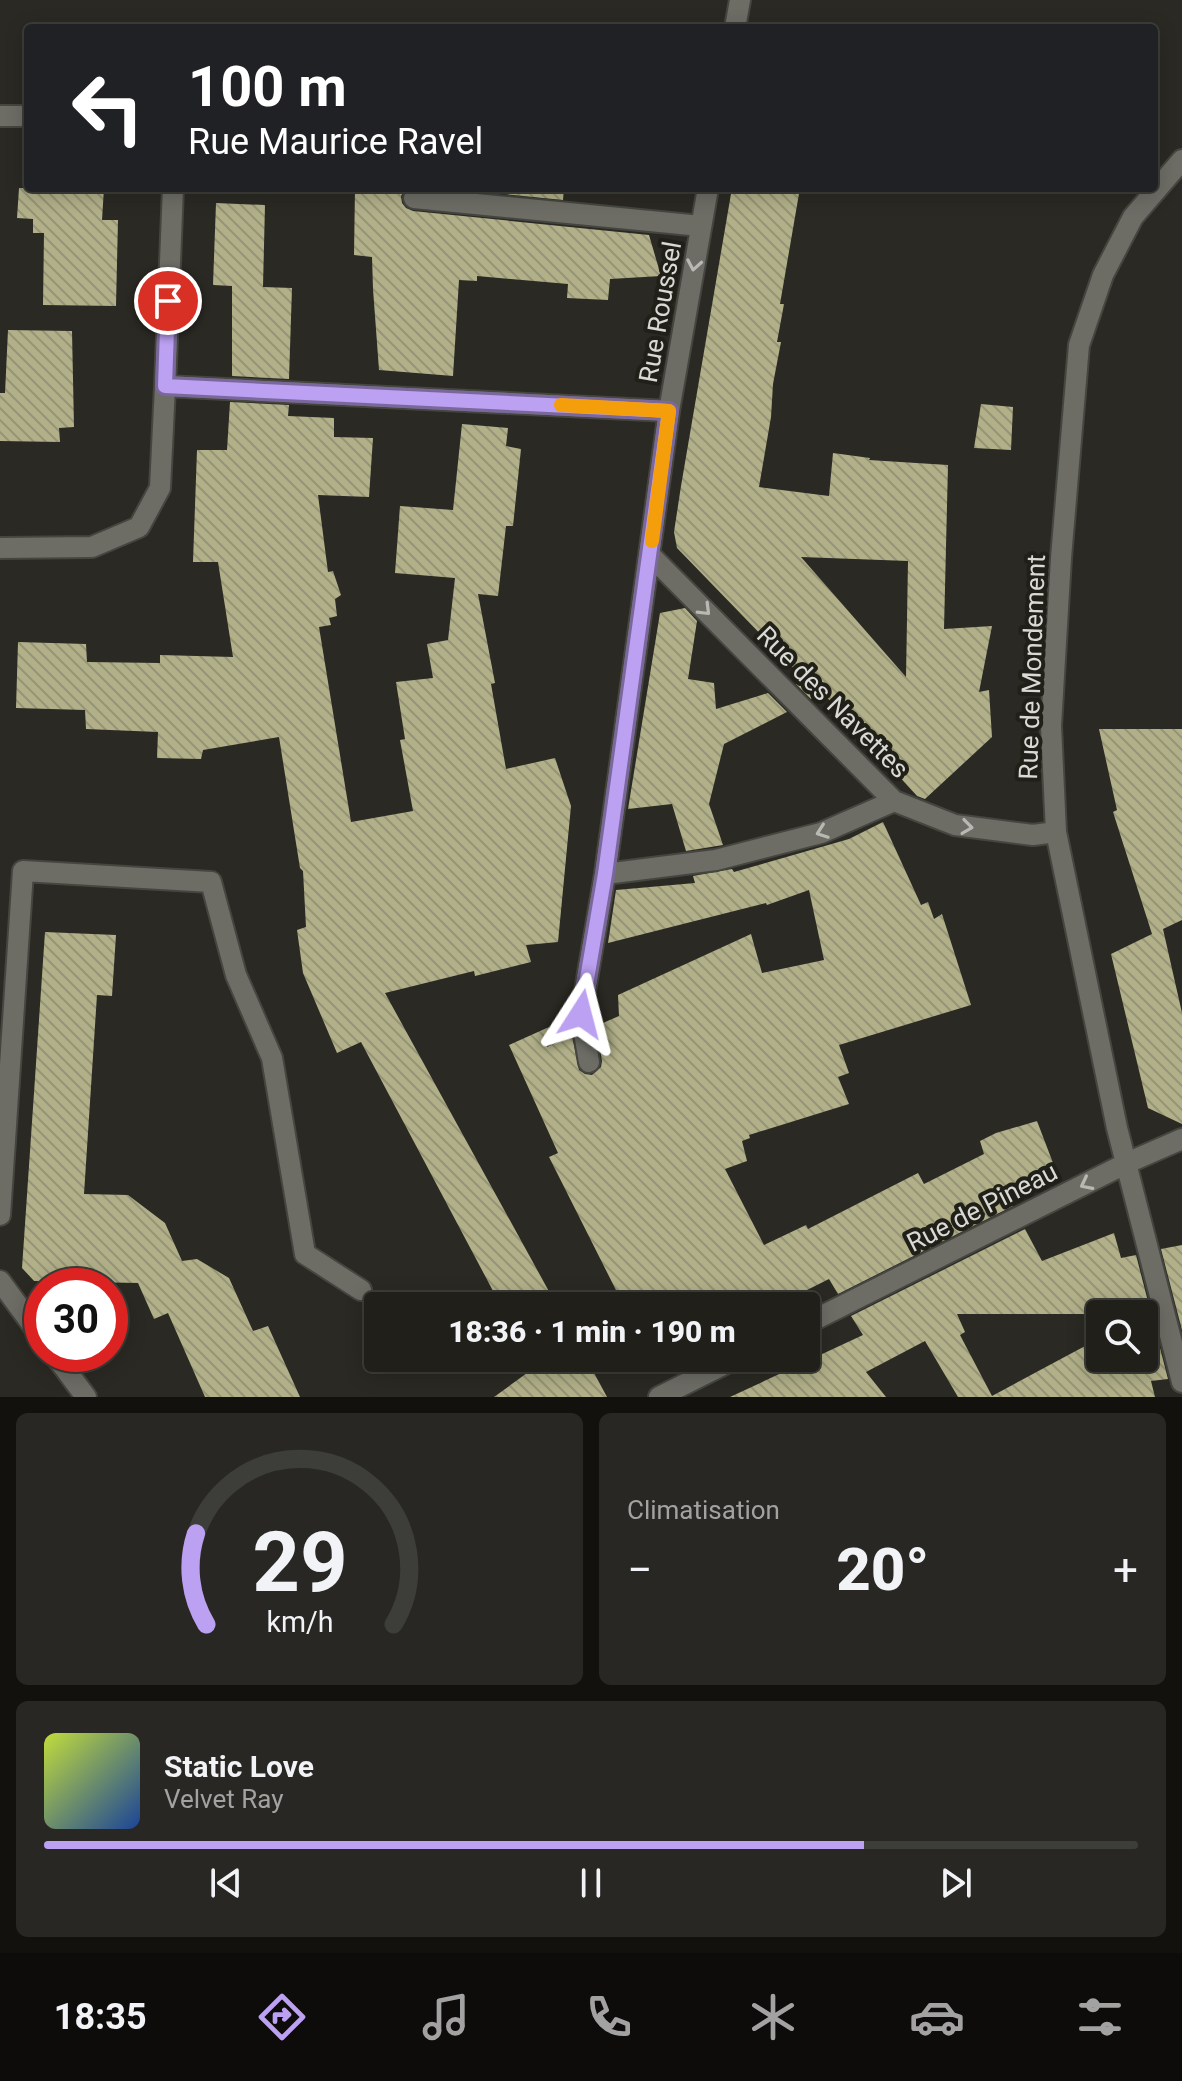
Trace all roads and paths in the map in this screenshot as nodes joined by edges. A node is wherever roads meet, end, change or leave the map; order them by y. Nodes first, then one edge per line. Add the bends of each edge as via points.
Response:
1 (740, 0) edge
2 (736, 24) edge
3 (0, 116) edge
4 (24, 116) edge
5 (1182, 160) edge
6 (1158, 188) edge
7 (173, 192) edge
8 (707, 192) edge
9 (1154, 192) edge
10 (414, 198) dead end
11 (701, 226) junction
12 (165, 386) junction
13 (669, 411) junction
14 (0, 548) edge
15 (650, 555) junction
16 (894, 801) junction
17 (1056, 832) junction
18 (605, 874) junction
19 (589, 1062) dead end
20 (1182, 1139) edge
21 (1127, 1163) junction
22 (0, 1215) edge
23 (0, 1281) edge
24 (361, 1290) dead end
25 (24, 1314) edge
26 (820, 1317) edge
27 (67, 1372) edge
28 (709, 1372) edge
29 (1182, 1382) edge
30 (86, 1397) edge
31 (659, 1397) edge

1 - 2 street
3 - 4 street
5 - 6 street, Rue de Mondement
7 - 12 street
8 - 11 street, Rue Roussel
9 - 17 street, Rue de Mondement via 1133,217 1103,275 1079,345 1051,726
10 - 11 street
11 -> 13 street, Rue Roussel
12 - 13 street
12 - 14 street via 160,488 139,527 92,547
13 - 15 street, Rue Roussel
15 -> 16 street, Rue des Navettes
15 - 18 street, Rue Roussel
16 -> 17 street, Rue des Navettes via 955,825 1033,835
16 -> 18 street via 821,833 716,860
17 - 21 street, Rue de Mondement
18 - 19 street, Rue Roussel via 581,1014
20 - 21 street, Rue de Pineau
21 -> 26 street, Rue de Pineau
21 - 29 street, Rue de Mondement
22 - 24 street via 23,871 211,882 236,975 272,1058 305,1254
23 - 25 street
27 - 30 street
28 - 31 street

